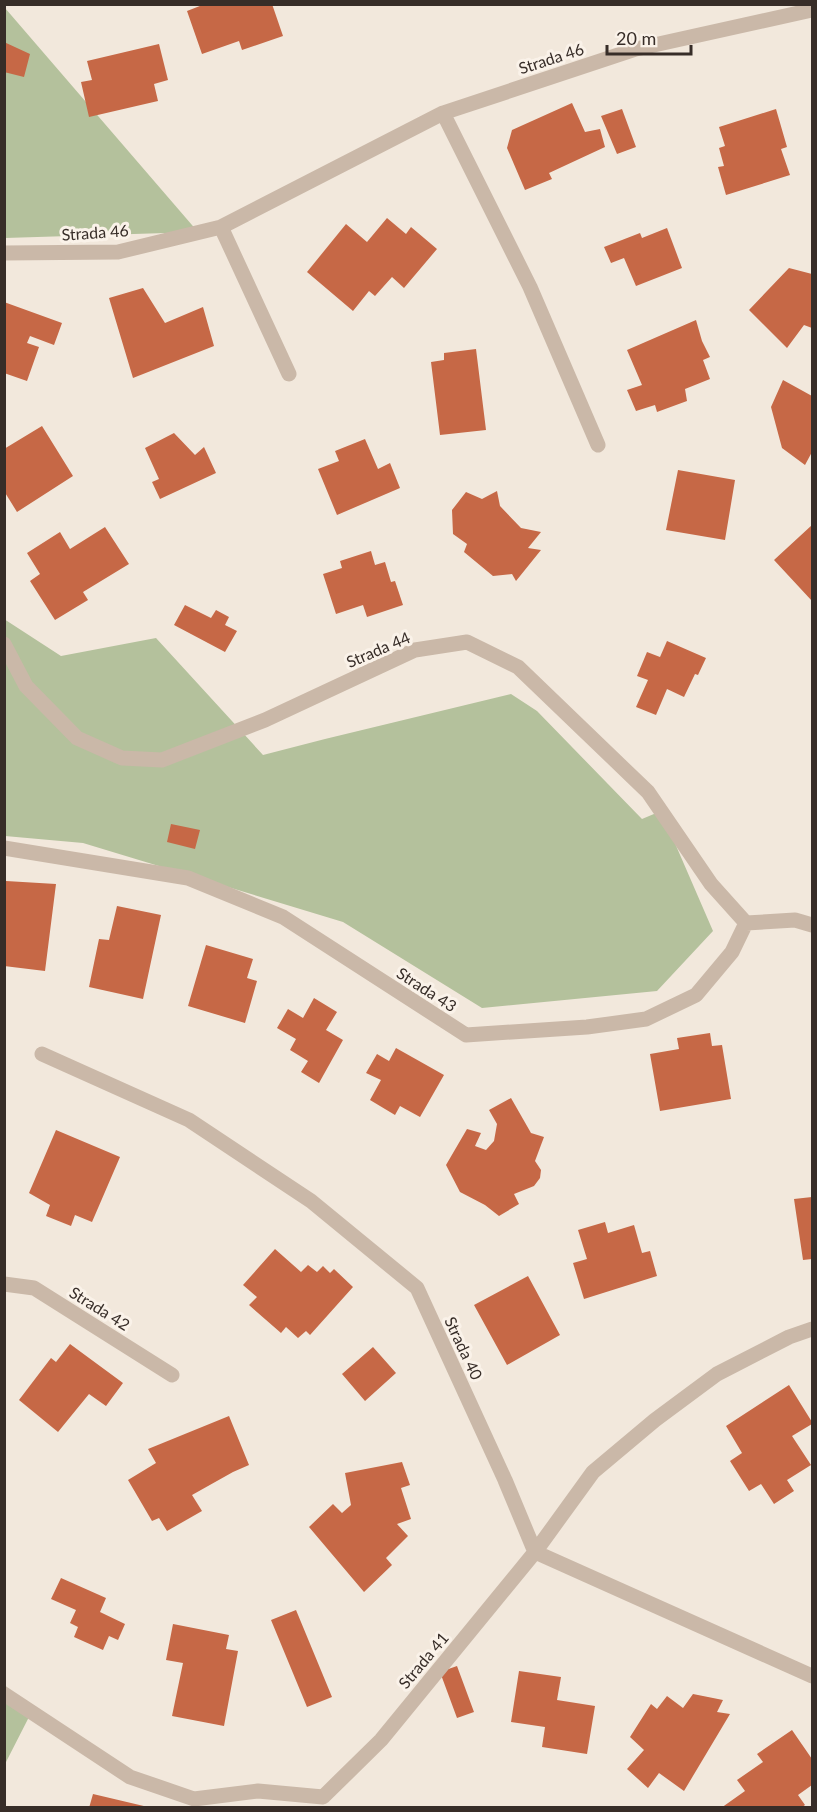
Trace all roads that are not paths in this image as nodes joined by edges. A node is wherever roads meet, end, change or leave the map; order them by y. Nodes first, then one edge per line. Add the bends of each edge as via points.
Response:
1 (813, 10) edge
2 (443, 113) junction
3 (221, 227) junction
4 (4, 253) edge
5 (289, 374) dead end
6 (598, 445) dead end
7 (4, 645) edge
8 (4, 848) edge
9 (746, 923) junction
10 (813, 924) edge
11 (42, 1054) dead end
12 (4, 1284) edge
13 (813, 1329) edge
14 (172, 1375) dead end
15 (535, 1552) junction
16 (813, 1676) edge
17 (4, 1694) edge

1 - 2 street, Strada 46 via 636,49
2 - 3 street, Strada 46
2 - 6 street via 530,287
3 - 4 street, Strada 46 via 118,252
3 - 5 street
7 - 9 street, Strada 44 via 26,686 77,738 122,758 162,760 265,720 415,650 467,642 518,667 648,792 711,884
8 - 9 street, Strada 43 via 188,878 283,916 466,1035 646,1019 696,995 732,952
9 - 10 street via 795,920
11 - 15 street, Strada 40 via 189,1120 312,1201 417,1288
12 - 14 street, Strada 42 via 34,1288
13 - 15 street, Strada 41 via 717,1374 655,1420 593,1472
15 - 16 street
15 - 17 street, Strada 41 via 381,1740 324,1797 258,1791 194,1799 130,1777

